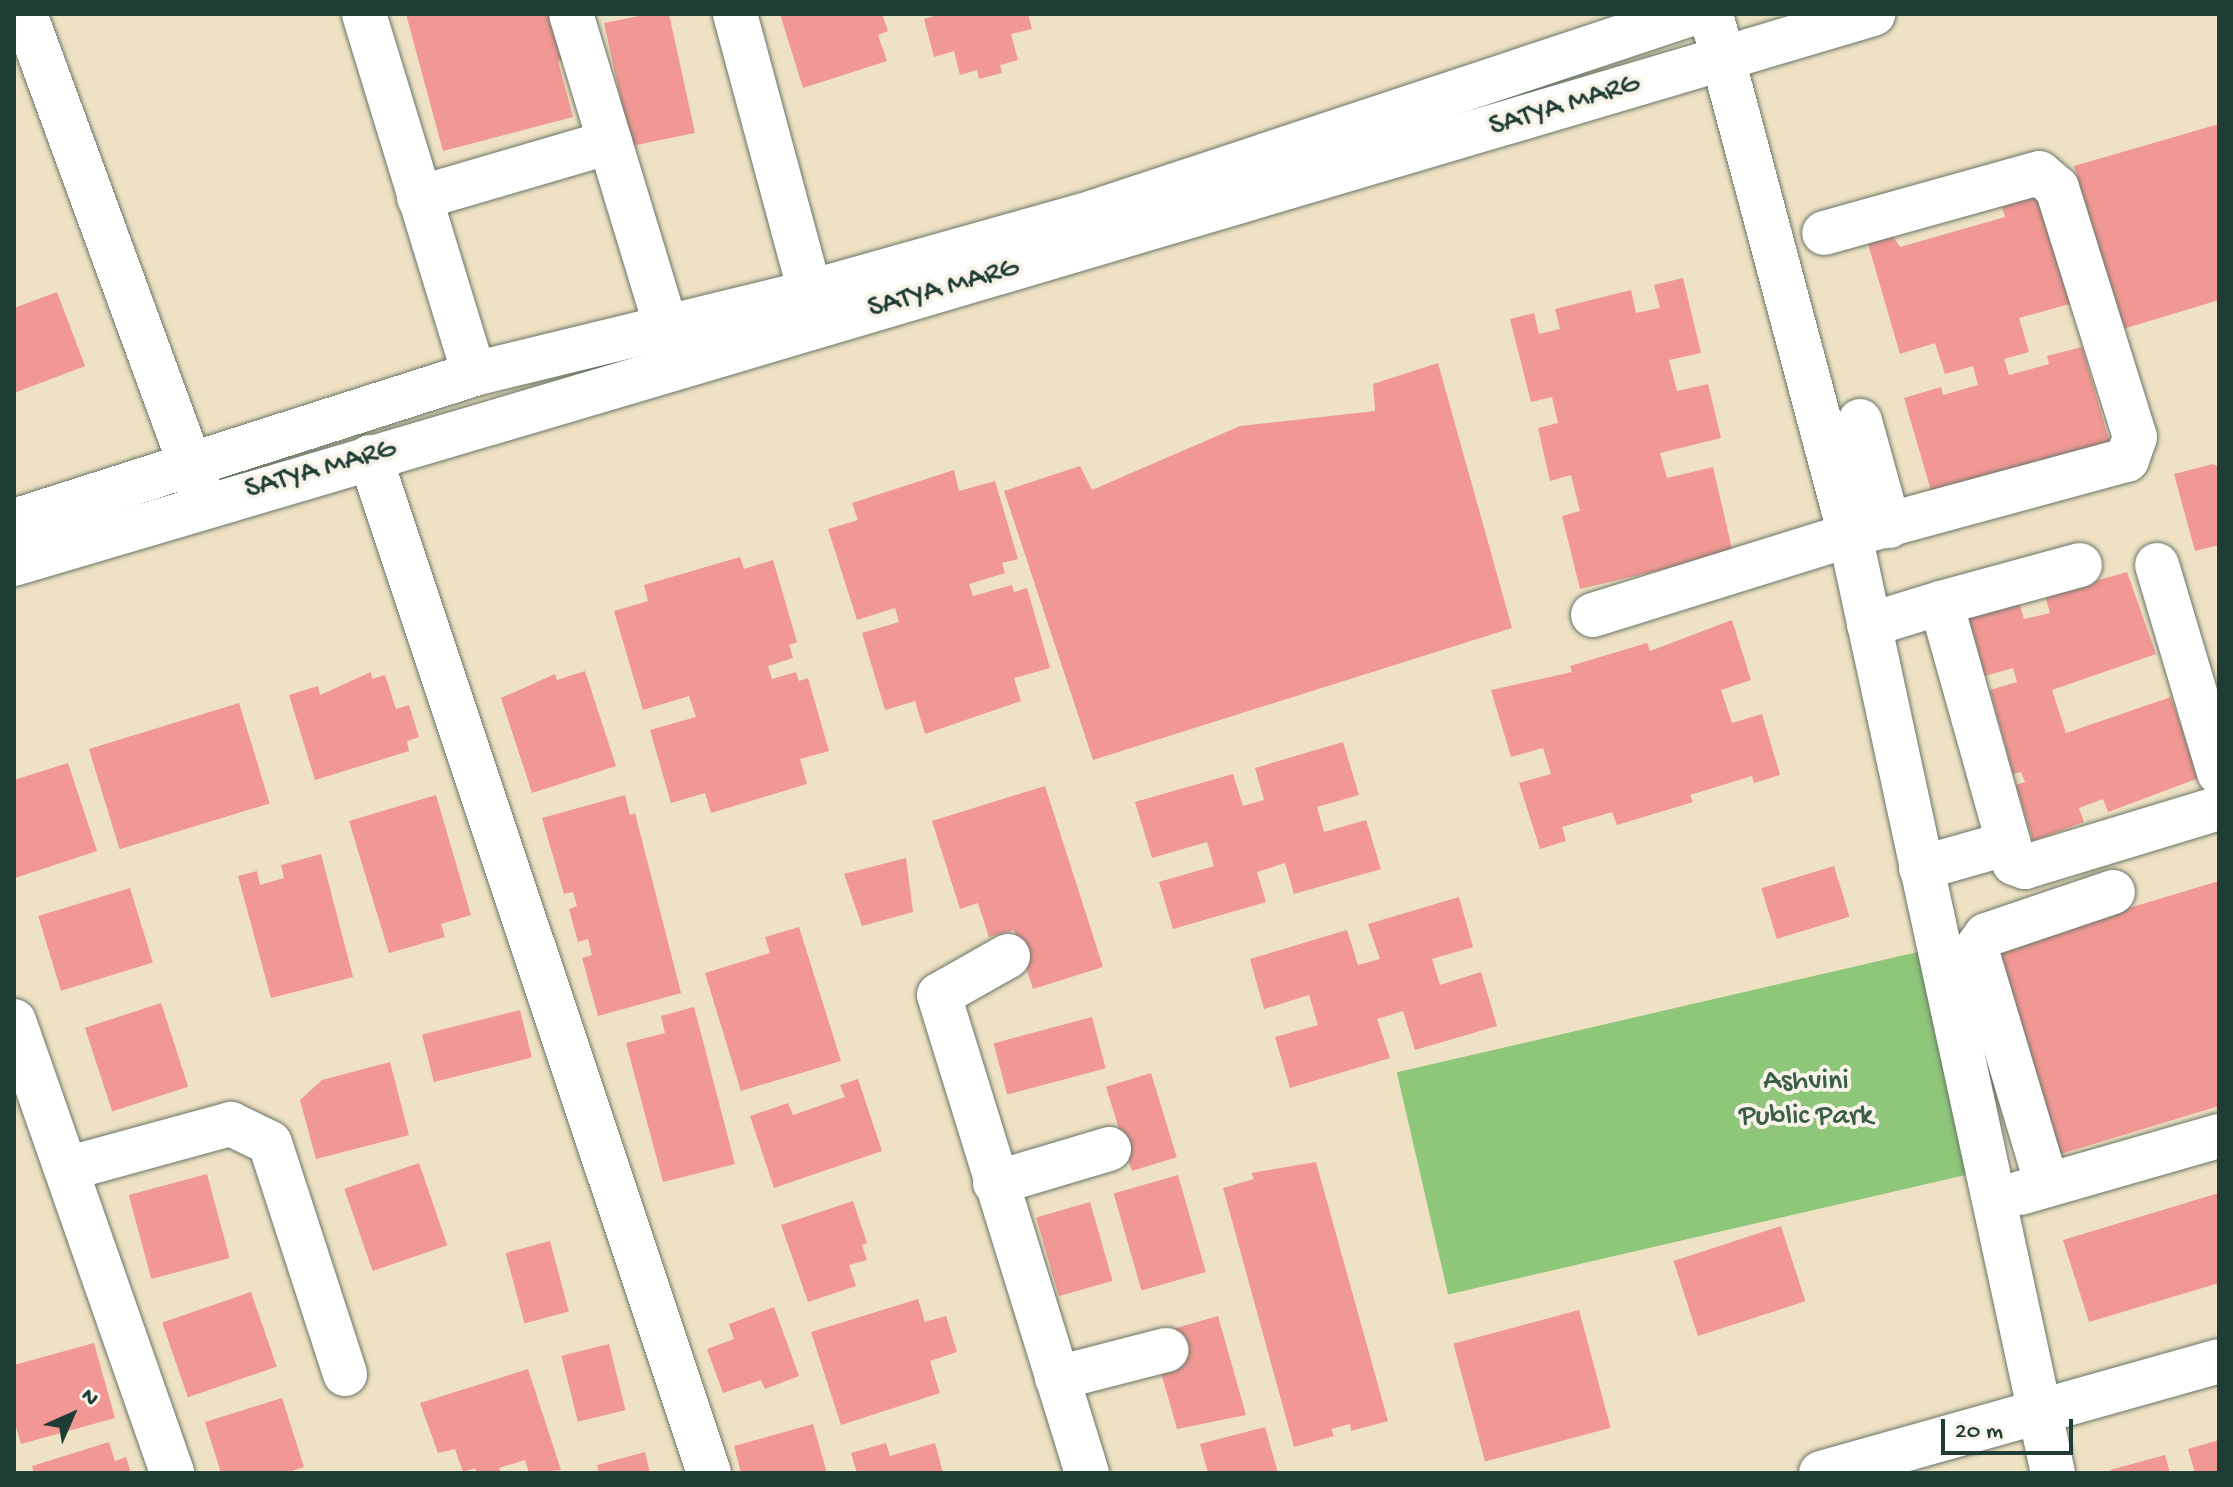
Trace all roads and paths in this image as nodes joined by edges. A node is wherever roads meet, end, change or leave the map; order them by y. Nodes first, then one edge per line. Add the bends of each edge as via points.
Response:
1 (25, 14) edge
2 (364, 14) edge
3 (571, 14) edge
4 (735, 14) edge
5 (1691, 14) edge
6 (1711, 14) edge
7 (1873, 14) edge
8 (1724, 60) junction
9 (610, 142) junction
10 (419, 198) junction
11 (1824, 233) dead end
12 (810, 292) junction
13 (666, 327) junction
14 (474, 374) junction
15 (1860, 421) dead end
16 (370, 457) junction
17 (190, 464) junction
18 (205, 505) junction
19 (14, 521) edge
20 (1869, 530) junction
21 (14, 564) edge
22 (2080, 565) dead end
23 (2157, 565) dead end
24 (1941, 603) junction
25 (1593, 615) dead end
26 (1869, 625) junction
27 (2219, 773) edge
28 (2219, 808) edge
29 (2009, 843) junction
30 (1921, 868) junction
31 (2113, 892) dead end
32 (1008, 956) dead end
33 (1974, 1012) junction
34 (14, 1021) edge
35 (2219, 1136) edge
36 (1109, 1149) dead end
37 (66, 1169) junction
38 (995, 1183) junction
39 (2047, 1185) junction
40 (1995, 1201) junction
41 (1166, 1350) dead end
42 (2219, 1361) edge
43 (345, 1374) dead end
44 (1057, 1378) junction
45 (2043, 1410) junction
46 (172, 1473) edge
47 (709, 1473) edge
48 (1087, 1473) edge
49 (1821, 1473) edge
50 (2053, 1473) edge

1 - 17 street
2 - 10 street
3 - 9 street
4 - 12 street
5 - 12 street, SATYA MARG via 1094,212
6 - 8 street
7 - 8 street, SATYA MARG
8 - 16 street, SATYA MARG
8 - 20 street
9 - 10 street
9 - 13 street
10 - 14 street
11 - 20 street via 2039,173 2057,188 2135,437 2127,460
12 - 13 street, SATYA MARG
13 - 14 street, SATYA MARG
14 - 17 street, SATYA MARG via 287,438
15 - 20 street
16 - 18 street, SATYA MARG
16 - 47 street
17 - 18 street
17 - 19 street, SATYA MARG
18 - 21 street, SATYA MARG
20 - 25 street
20 - 26 street
22 - 24 street
23 - 27 street
24 - 26 street
24 - 29 street
26 - 30 street
28 - 29 street via 2025,867 2014,863
29 - 30 street
30 - 33 street
31 - 33 street via 1986,935 1976,949
32 - 38 street via 939,995
33 - 39 street
33 - 40 street
34 - 37 street
35 - 39 street
36 - 38 street
37 - 43 street via 231,1124 270,1143
37 - 46 street
38 - 44 street
39 - 40 street
40 - 45 street
41 - 44 street
42 - 45 street
44 - 48 street
45 - 49 street
45 - 50 street

